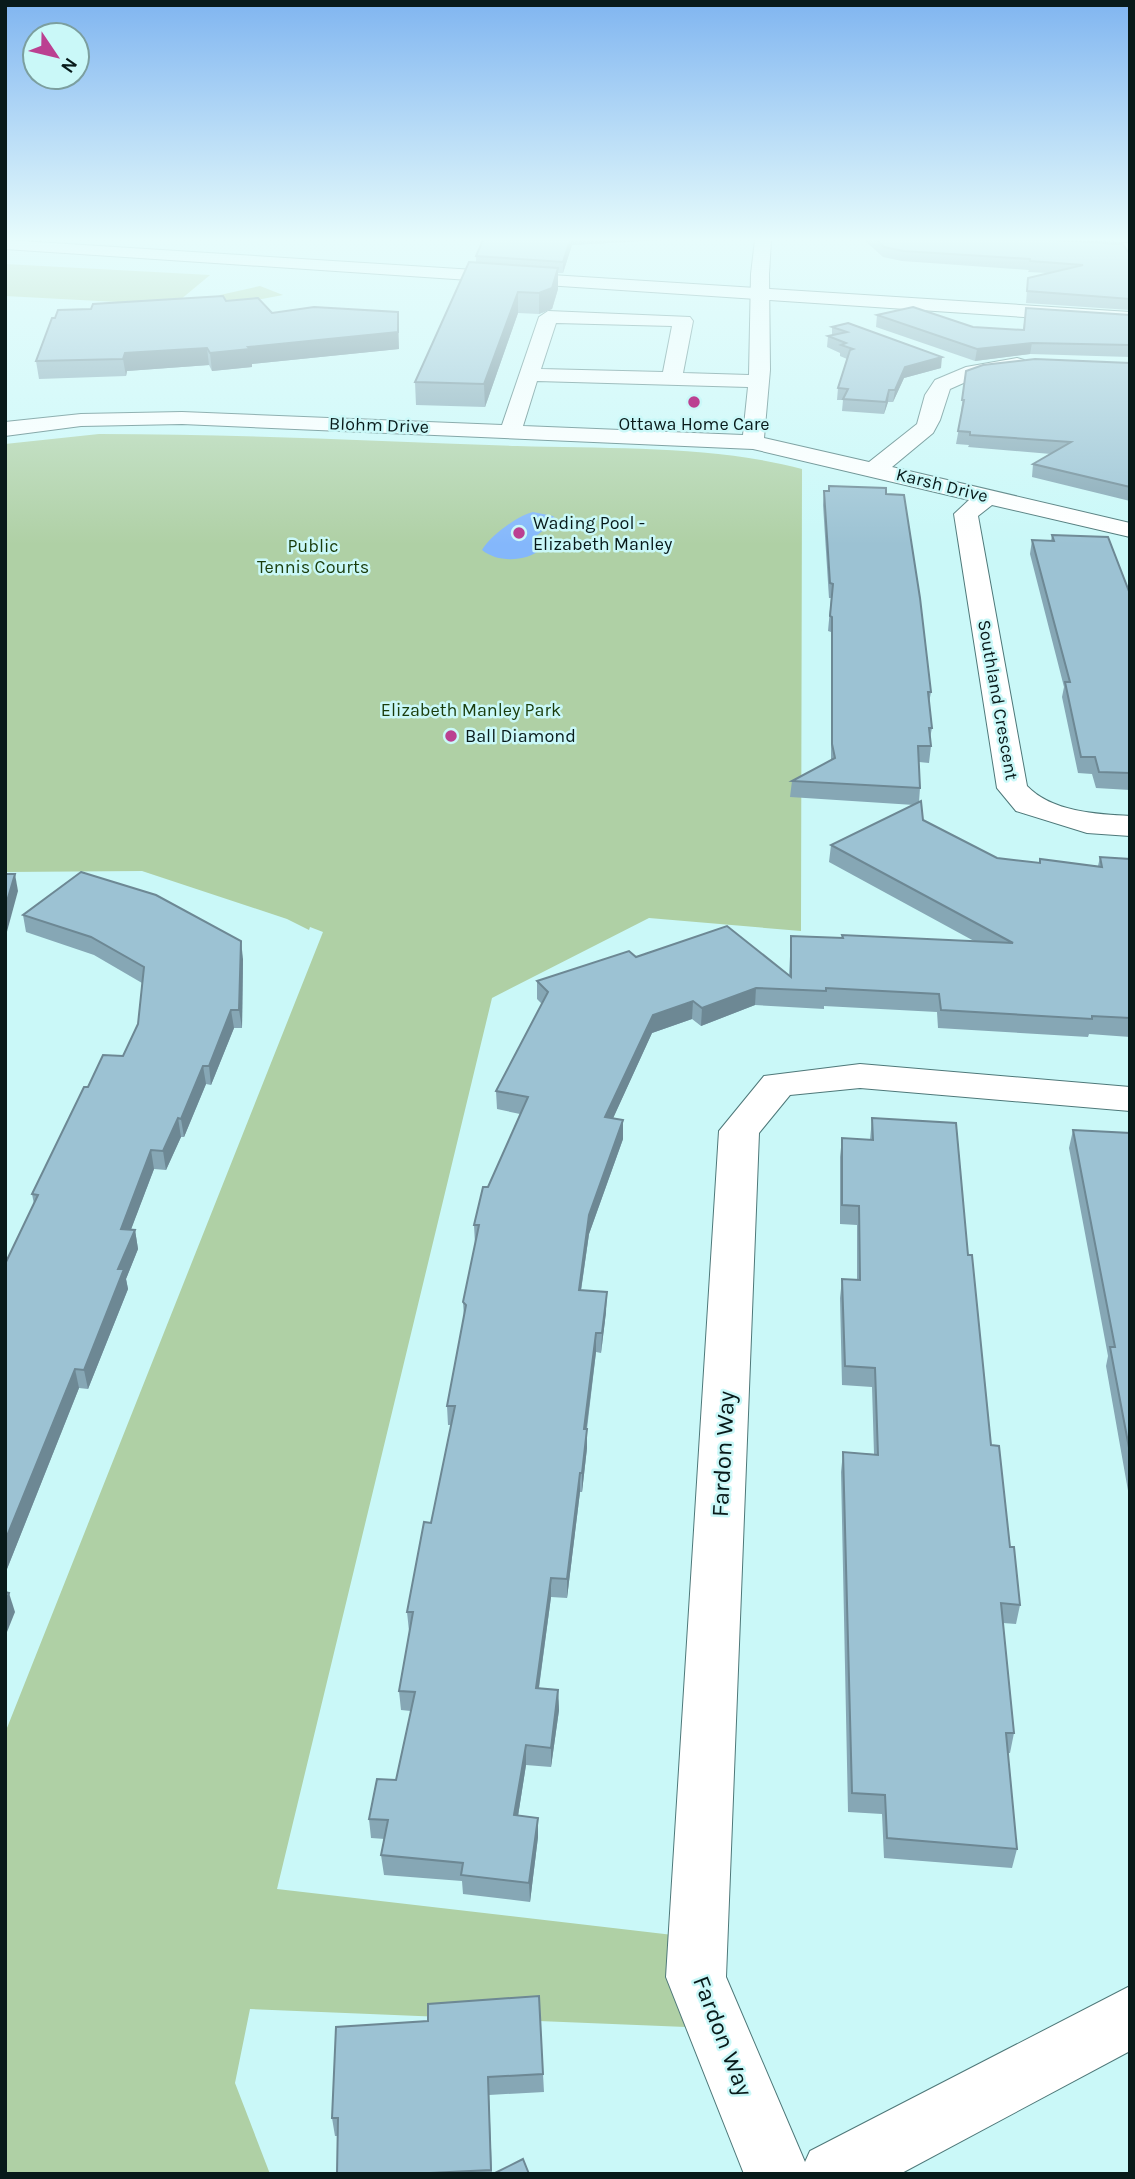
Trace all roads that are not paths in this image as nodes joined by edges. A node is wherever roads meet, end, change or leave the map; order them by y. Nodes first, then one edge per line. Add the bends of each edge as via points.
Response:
1 (540, 342) edge
2 (679, 342) edge
3 (758, 342) edge
4 (940, 359) edge
5 (1032, 363) edge
6 (976, 371) junction
7 (529, 374) junction
8 (672, 378) junction
9 (759, 381) junction
10 (5, 429) edge
11 (511, 430) junction
12 (753, 442) junction
13 (875, 469) junction
14 (988, 497) junction
15 (1128, 505) edge
16 (1102, 524) junction
17 (1130, 530) edge
18 (1130, 826) edge
19 (1130, 1099) edge
20 (1130, 2017) edge
21 (777, 2174) edge
22 (833, 2174) edge

1 - 7 street
2 - 8 street
3 - 9 street
4 - 6 street
5 - 6 street
6 - 13 street via 944,383 937,390 927,426
7 - 8 street
7 - 11 street
8 - 9 street
9 - 12 street
10 - 11 street, Blohm Drive via 213,410
11 - 12 street, Blohm Drive
12 - 13 street, Karsh Drive
13 - 14 street, Karsh Drive
14 - 16 street, Karsh Drive
14 - 18 street, Southland Crescent via 966,514 1012,788 1027,804 1087,823
15 - 16 street
16 - 17 street, Karsh Drive
19 - 21 street, Fardon Way via 860,1076 778,1084 739,1131 696,1977
20 - 22 street

